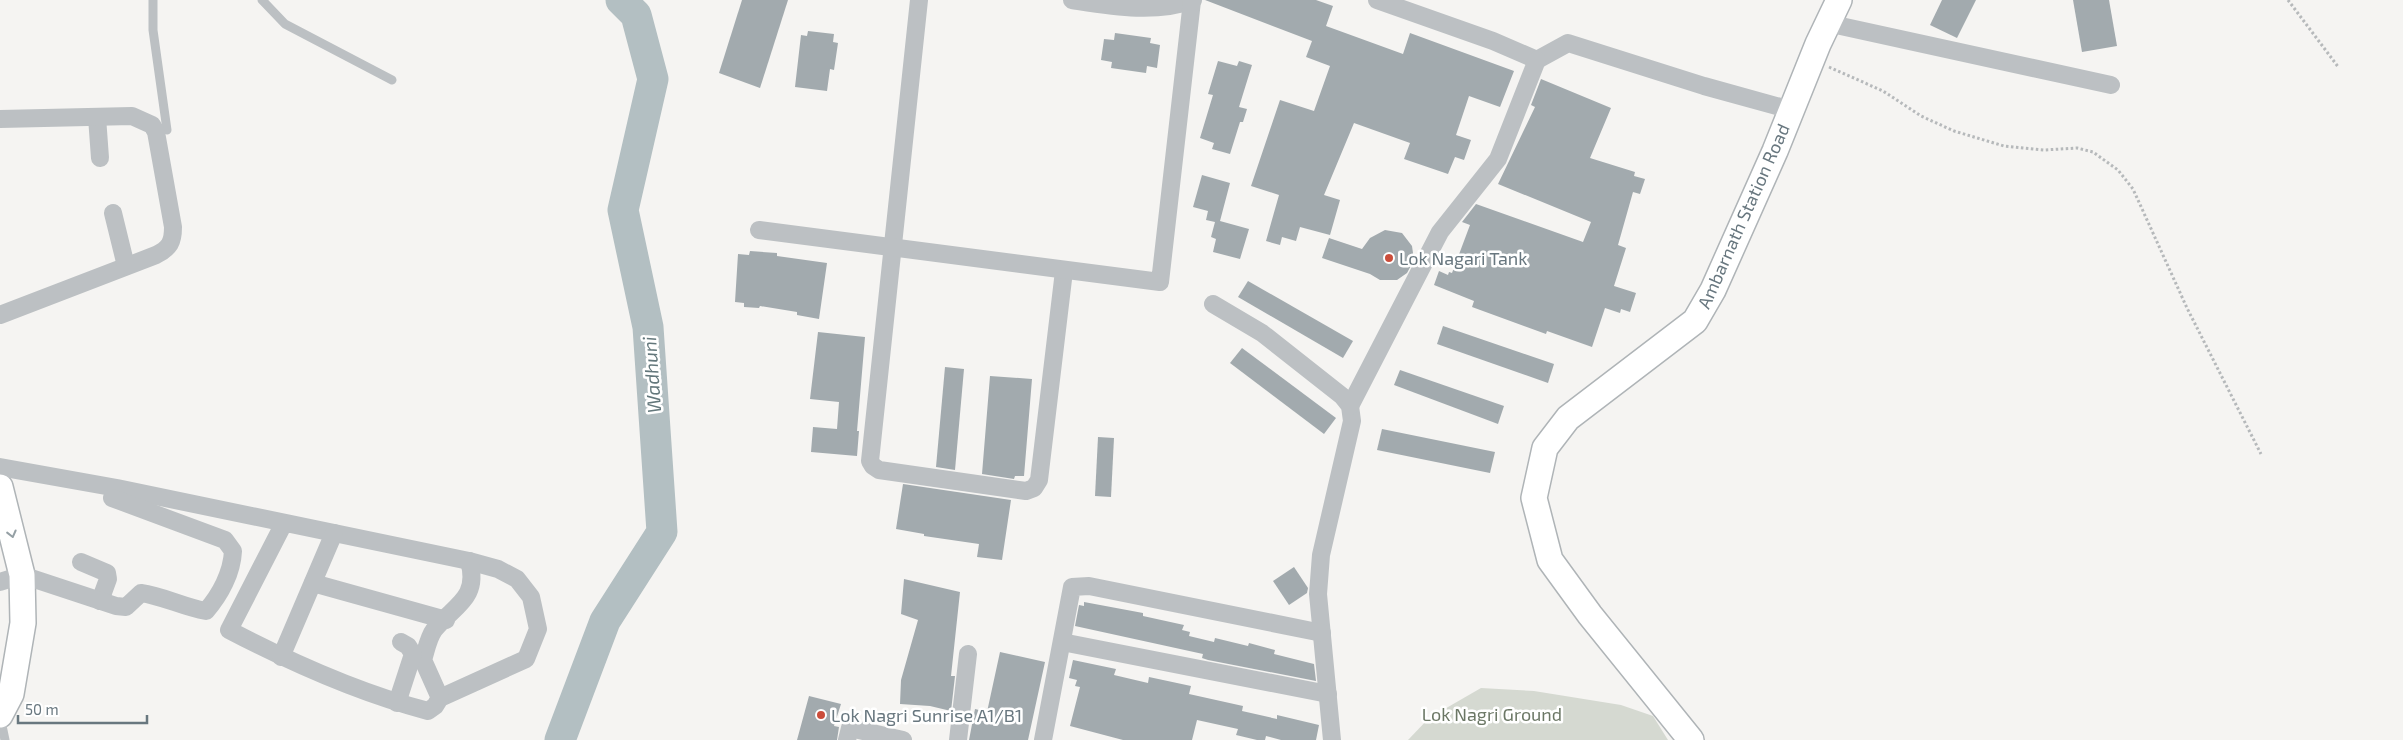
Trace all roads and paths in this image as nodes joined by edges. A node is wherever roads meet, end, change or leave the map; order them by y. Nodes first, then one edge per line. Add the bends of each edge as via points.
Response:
1 (153, 0) edge
2 (262, 0) edge
3 (919, 0) edge
4 (1072, 0) edge
5 (1192, 0) edge
6 (1377, 0) edge
7 (1839, 0) edge
8 (2288, 0) edge
9 (1827, 23) junction
10 (1811, 59) junction
11 (1537, 60) junction
12 (2339, 68) dead end
13 (392, 80) dead end
14 (2111, 85) dead end
15 (1791, 110) junction
16 (97, 117) junction
17 (0, 119) edge
18 (167, 130) dead end
19 (100, 158) dead end
20 (113, 213) dead end
21 (760, 230) dead end
22 (894, 246) junction
23 (126, 266) junction
24 (1064, 271) junction
25 (1213, 304) dead end
26 (0, 316) edge
27 (1350, 406) junction
28 (2261, 454) dead end
29 (0, 467) edge
30 (0, 487) edge
31 (112, 498) dead end
32 (284, 523) junction
33 (334, 533) junction
34 (469, 561) junction
35 (81, 562) dead end
36 (11, 579) edge
37 (313, 583) junction
38 (100, 601) junction
39 (446, 620) junction
40 (1322, 633) junction
41 (401, 642) dead end
42 (1062, 642) junction
43 (968, 654) dead end
44 (281, 657) junction
45 (1328, 694) junction
46 (440, 698) junction
47 (397, 702) junction
48 (0, 715) edge
49 (5, 740) edge
50 (847, 740) edge
51 (903, 740) edge
52 (958, 740) edge
53 (1043, 740) edge
54 (1332, 740) edge
55 (1691, 740) edge

1 - 18 lane via 153,30
2 - 13 lane via 285,24
3 - 22 street
4 - 5 street via 1122,8 1169,6
5 - 24 street via 1160,282
6 - 11 street
7 - 9 main road, Ambarnath Station Road
8 - 12 path
9 - 10 main road, Ambarnath Station Road
9 - 14 street
10 - 15 main road, Ambarnath Station Road
10 - 28 path via 1883,91 1921,116 1954,131 2004,146 2044,150 2077,148 2093,152 2118,170 2133,189 2187,308
11 - 15 street via 1568,43
11 - 27 street via 1498,159 1440,232
15 - 55 main road, Ambarnath Station Road via 1713,290 1695,322 1568,418 1545,448 1534,498 1550,560
16 - 17 street
16 - 19 street
16 - 23 street via 132,116 152,125 156,132 173,239 168,250
20 - 23 street
21 - 22 street
22 - 24 street
22 - 24 street via 870,461 879,470 1026,491 1034,488 1039,480
23 - 26 street
25 - 27 street via 1288,352
27 - 40 street via 1352,422 1321,555 1318,594
29 - 32 street
30 -> 36 main road
31 - 38 street via 225,540 233,552 232,566 206,611 141,593 126,607
32 - 33 street
32 - 44 street via 229,630
33 - 34 street
33 - 37 street
34 - 39 street via 473,574 470,588 461,605
34 - 46 street via 498,569 516,580 531,597 538,629 526,659
35 - 38 street via 107,573
36 - 38 street
36 - 48 main road via 23,623 11,694
37 - 39 street
37 - 44 street
39 - 46 street via 433,631 423,660
40 - 42 street via 1089,586 1072,588
40 - 45 street
41 - 47 street via 413,654
42 - 45 street
42 - 53 street
43 - 52 street
44 - 47 street
45 - 54 street
46 - 47 street via 428,711
48 - 49 lane
50 - 51 street via 850,728

